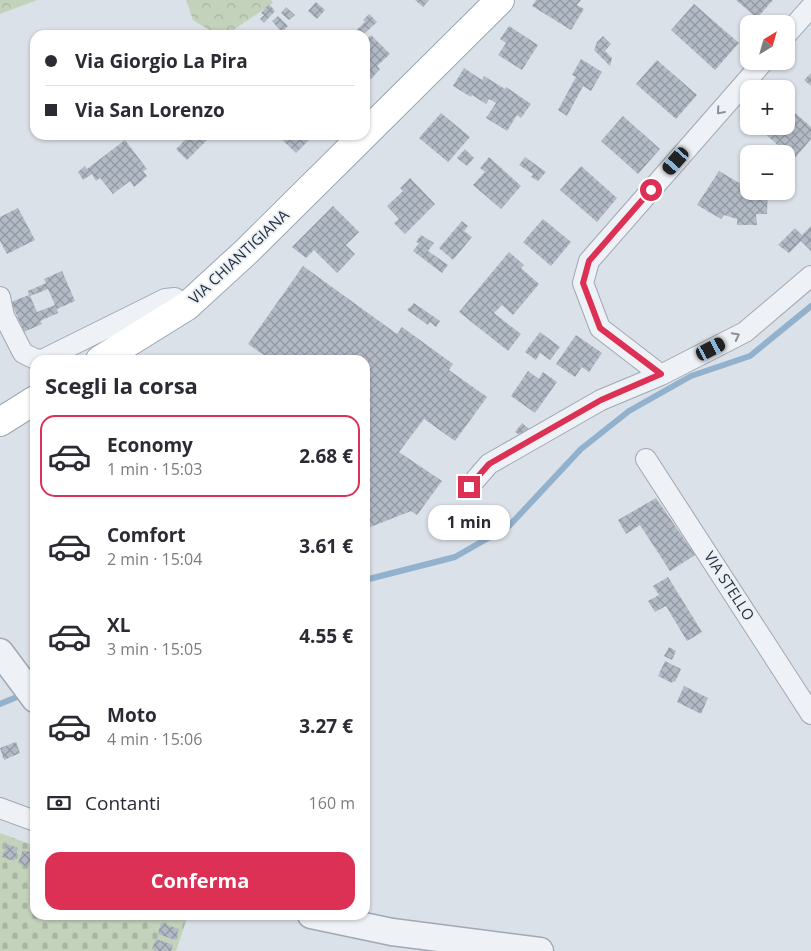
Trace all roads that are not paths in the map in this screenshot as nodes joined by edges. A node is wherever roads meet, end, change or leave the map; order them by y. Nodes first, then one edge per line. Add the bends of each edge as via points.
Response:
1 (500, 0) edge
2 (811, 7) edge
3 (795, 25) edge
4 (756, 70) edge
5 (370, 130) edge
6 (360, 140) edge
7 (811, 276) edge
8 (0, 298) edge
9 (187, 306) junction
10 (52, 355) edge
11 (108, 355) edge
12 (30, 356) edge
13 (661, 374) junction
14 (30, 403) edge
15 (0, 422) edge
16 (646, 459) dead end
17 (469, 487) dead end
18 (5, 659) edge
19 (30, 692) edge
20 (811, 714) edge
21 (0, 808) edge
22 (30, 818) edge
23 (335, 920) edge
24 (540, 951) edge

1 - 5 main road, VIA CHIANTIGIANA
2 - 3 street
4 -> 13 street via 589,261 583,283 600,328
6 - 9 main road, VIA CHIANTIGIANA
13 -> 7 street via 745,332
8 - 12 street via 4,316 23,353
9 - 10 street via 175,298 165,298
9 - 11 main road, VIA CHIANTIGIANA
13 - 17 street via 601,400 489,464
14 - 15 main road
16 - 20 street, VIA STELLO
18 - 19 street
21 - 22 street
23 - 24 street via 392,932

